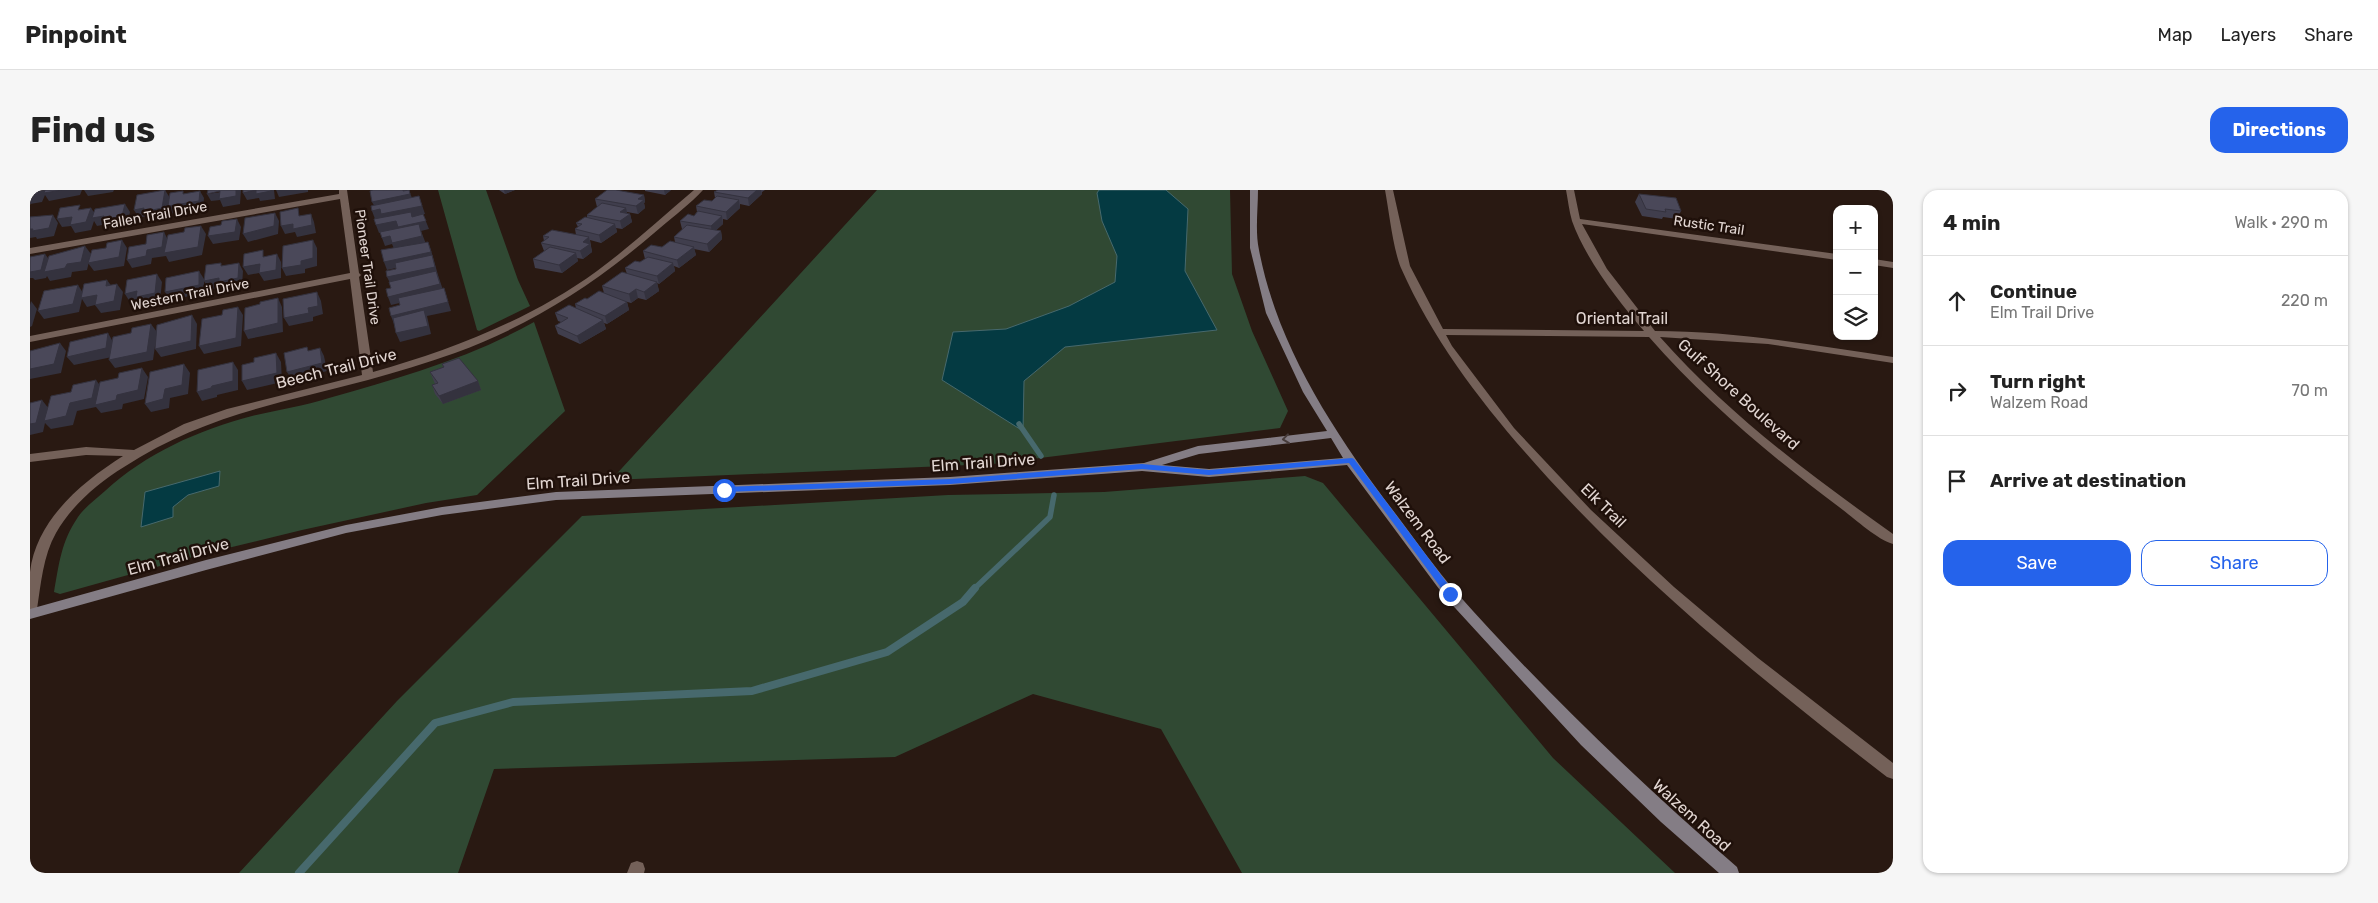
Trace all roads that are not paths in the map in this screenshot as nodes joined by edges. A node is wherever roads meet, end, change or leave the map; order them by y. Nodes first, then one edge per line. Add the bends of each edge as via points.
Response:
1 (699, 190) edge
2 (1254, 190) edge
3 (1389, 190) edge
4 (1570, 190) edge
5 (344, 193) edge
6 (1577, 221) junction
7 (30, 251) edge
8 (1833, 256) edge
9 (1878, 263) edge
10 (1893, 265) edge
11 (356, 275) junction
12 (1439, 332) junction
13 (1652, 333) junction
14 (30, 339) edge
15 (1893, 360) edge
16 (368, 377) junction
17 (1334, 434) junction
18 (132, 453) junction
19 (30, 458) edge
20 (1352, 461) junction
21 (1142, 467) junction
22 (1893, 539) edge
23 (30, 609) edge
24 (30, 614) edge
25 (1893, 772) edge
26 (1730, 873) edge

1 - 16 street, Beech Trail Drive via 600,272 537,312 454,350 406,368
2 - 17 street, Walzem Road via 1254,248 1271,313 1308,392
3 - 12 street, Elk Trail via 1392,222 1406,271
4 - 6 street, Gulf Shore Boulevard
5 - 7 street, Fallen Trail Drive
5 - 11 street, Pioneer Trail Drive
6 - 8 street, Rustic Trail
6 - 13 street, Gulf Shore Boulevard via 1597,262
9 - 10 street
11 - 14 street, Western Trail Drive
11 - 16 street, Pioneer Trail Drive
12 - 13 street, Oriental Trail
12 - 25 street, Elk Trail via 1459,365 1517,438 1620,543 1682,602
13 - 15 street, Oriental Trail via 1726,336
13 - 22 street, Gulf Shore Boulevard via 1684,369 1753,432
16 - 18 street, Beech Trail Drive via 230,411
17 - 20 street, Walzem Road
17 -> 21 street, Elm Trail Drive via 1198,450
18 - 19 street via 86,452
18 - 23 street, Beech Trail Drive via 68,507 50,533
20 - 21 street, Elm Trail Drive via 1209,473
20 - 26 street, Walzem Road via 1457,601 1586,740
21 - 24 street, Elm Trail Drive via 950,481 556,496 442,511 336,531

